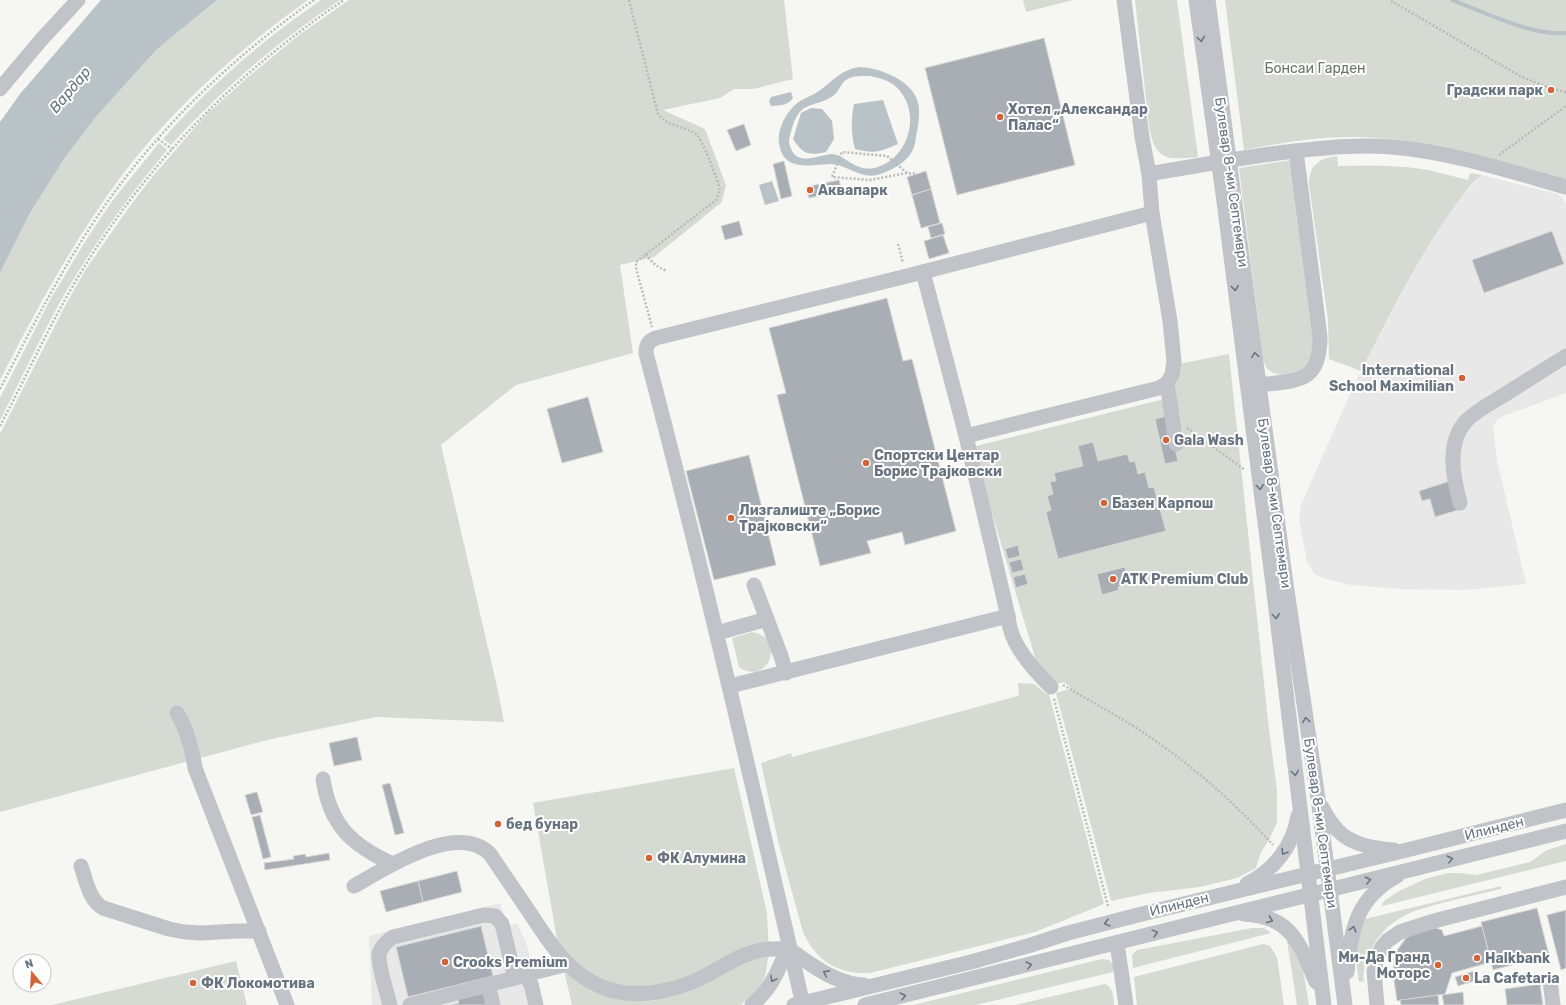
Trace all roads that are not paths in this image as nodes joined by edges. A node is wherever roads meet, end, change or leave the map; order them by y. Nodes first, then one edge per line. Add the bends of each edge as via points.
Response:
1 (78, 0) edge
2 (1124, 0) edge
3 (1196, 0) edge
4 (1208, 0) edge
5 (0, 89) edge
6 (1218, 124) junction
7 (1296, 151) junction
8 (1149, 174) junction
9 (1566, 187) edge
10 (1228, 192) junction
11 (1152, 213) junction
12 (923, 272) junction
13 (1566, 356) edge
14 (1167, 383) junction
15 (1259, 384) junction
16 (966, 436) junction
17 (1176, 444) dead end
18 (1460, 503) dead end
19 (754, 585) dead end
20 (1008, 616) junction
21 (767, 619) junction
22 (717, 633) junction
23 (786, 673) junction
24 (730, 686) junction
25 (1051, 687) road end
26 (177, 713) dead end
27 (323, 779) dead end
28 (1318, 798) junction
29 (1299, 802) junction
30 (1566, 810) edge
31 (1566, 831) edge
32 (1407, 850) junction
33 (393, 864) junction
34 (81, 866) dead end
35 (1327, 869) junction
36 (1412, 869) junction
37 (1308, 874) junction
38 (354, 886) dead end
39 (1566, 888) edge
40 (1330, 889) junction
41 (1226, 893) junction
42 (1310, 894) junction
43 (1232, 914) junction
44 (259, 931) junction
45 (1117, 943) junction
46 (789, 950) junction
47 (568, 964) junction
48 (520, 976) junction
49 (1550, 980) dead end
50 (488, 985) junction
51 (877, 985) junction
52 (1345, 1000) edge
53 (1323, 1001) edge
54 (800, 1004) edge
55 (287, 1005) edge
56 (390, 1005) edge
57 (410, 1005) edge
58 (493, 1005) edge
59 (536, 1005) edge
60 (752, 1005) edge
61 (865, 1005) edge
62 (1126, 1005) edge
63 (1377, 1005) edge
64 (1553, 1005) edge

1 - 5 street via 28,54
2 - 8 street via 1136,98
3 -> 6 street, Булевар 8-ми Септември
4 - 6 street, Булевар 8-ми Септември
6 - 10 street, Булевар 8-ми Септември
7 - 8 street
7 - 9 street via 1333,146 1418,150
7 - 15 street via 1320,331 1320,353 1314,368 1306,376 1292,381
8 - 11 street
15 -> 10 street, Булевар 8-ми Септември
10 -> 29 street, Булевар 8-ми Септември
11 - 12 street
11 - 14 street via 1174,361 1172,375
12 - 16 street
12 - 22 street via 656,338 648,343 646,352
13 - 18 street via 1483,408 1464,425 1457,438 1452,465
14 - 16 street via 1159,388
14 - 17 street
28 -> 15 street, Булевар 8-ми Септември
16 - 20 street
19 - 21 street
20 - 23 street
20 - 25 street via 1015,642 1036,672
21 - 22 street
21 - 23 street
22 - 24 street
23 - 24 street
24 - 46 street
26 - 44 street via 187,733 195,768
27 - 33 street via 330,808 342,829 365,849
28 - 32 street via 1331,822 1349,840 1357,844
28 - 35 street, Булевар 8-ми Септември
29 - 37 street, Булевар 8-ми Септември
29 -> 41 street via 1297,824 1289,844 1276,863 1260,877
30 - 32 street, Илинден
36 -> 31 street, Илинден
32 - 35 street, Илинден
33 - 38 street
33 - 47 street via 444,844 464,842 481,847 490,854
34 - 44 street via 93,898 97,905 103,908 185,932
35 - 37 street, Илинден
35 - 40 street, Булевар 8-ми Септември
40 -> 36 street, Илинден
52 -> 36 street via 1351,938 1360,911 1381,887
37 - 41 street, Илинден
37 - 42 street, Булевар 8-ми Септември
39 - 63 street via 1400,932 1382,947 1375,964
40 - 42 street, Илинден
40 - 52 street, Булевар 8-ми Септември
41 -> 51 street, Илинден
42 - 43 street, Илинден
42 - 53 street, Булевар 8-ми Септември
45 -> 43 street, Илинден
43 -> 53 street via 1262,917 1287,928 1303,954
44 - 55 street
61 -> 45 street, Илинден
45 - 62 street
46 - 47 street via 771,949 747,954 689,984 649,994 625,994 602,988
51 -> 46 street via 845,982
46 - 54 street
46 -> 60 street via 769,986
47 - 48 street
48 - 50 street
48 - 56 street via 502,924 495,916 484,915 388,940 380,954 380,962
48 - 59 street via 531,984
49 - 64 street
50 - 57 street
50 - 58 street
51 - 54 street, Илинден

